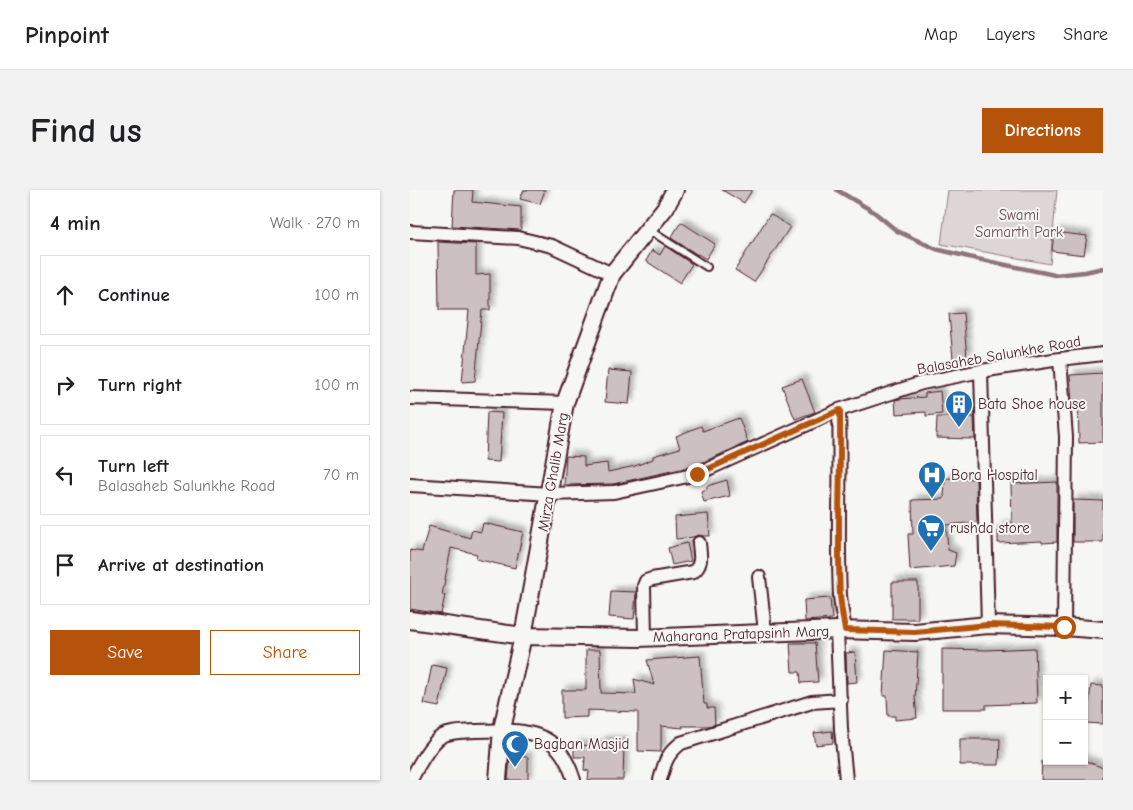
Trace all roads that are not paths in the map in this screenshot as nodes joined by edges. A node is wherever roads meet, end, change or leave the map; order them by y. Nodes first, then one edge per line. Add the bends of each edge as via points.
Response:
1 (675, 190) edge
2 (648, 230) junction
3 (410, 232) edge
4 (707, 267) dead end
5 (612, 274) junction
6 (1103, 354) edge
7 (1060, 359) junction
8 (982, 371) junction
9 (410, 398) edge
10 (565, 403) junction
11 (840, 410) junction
12 (410, 485) edge
13 (550, 494) junction
14 (699, 543) dead end
15 (759, 577) dead end
16 (410, 620) edge
17 (988, 625) junction
18 (1064, 627) junction
19 (841, 630) junction
20 (1103, 630) edge
21 (764, 632) junction
22 (523, 636) junction
23 (645, 637) junction
24 (841, 700) junction
25 (502, 730) junction
26 (412, 772) edge
27 (498, 780) edge
28 (574, 780) edge
29 (660, 780) edge
30 (846, 780) edge

1 - 2 street, Mirza Ghalib Marg
2 - 4 lane
2 - 5 street, Mirza Ghalib Marg
3 - 5 street via 518,238 552,246
5 - 10 street, Mirza Ghalib Marg
6 - 7 street, Balasaheb Salunkhe Road
7 - 8 street, Balasaheb Salunkhe Road
7 - 18 street via 1066,437
8 - 11 street, Balasaheb Salunkhe Road via 922,384
8 - 17 street
9 - 10 street
10 - 13 street, Mirza Ghalib Marg
11 - 13 street, Balasaheb Salunkhe Road via 697,474 614,492
11 - 19 street
12 - 13 street, Balasaheb Salunkhe Road
13 - 22 street, Mirza Ghalib Marg
14 - 23 street via 698,569 646,581
15 - 21 street
16 - 22 street, Maharana Pratapsinh Marg
17 - 18 street, Maharana Pratapsinh Marg
17 - 19 street, Maharana Pratapsinh Marg via 915,632
18 - 20 street, Maharana Pratapsinh Marg
19 - 21 street, Maharana Pratapsinh Marg
19 - 24 street
21 - 23 street, Maharana Pratapsinh Marg
22 - 23 street, Maharana Pratapsinh Marg
22 - 25 street, Mirza Ghalib Marg
24 - 29 street via 812,702 681,743 666,759
24 - 30 street
25 - 26 street via 454,732 440,737
25 - 27 street, Mirza Ghalib Marg
25 - 28 street via 535,735 552,743 562,752

